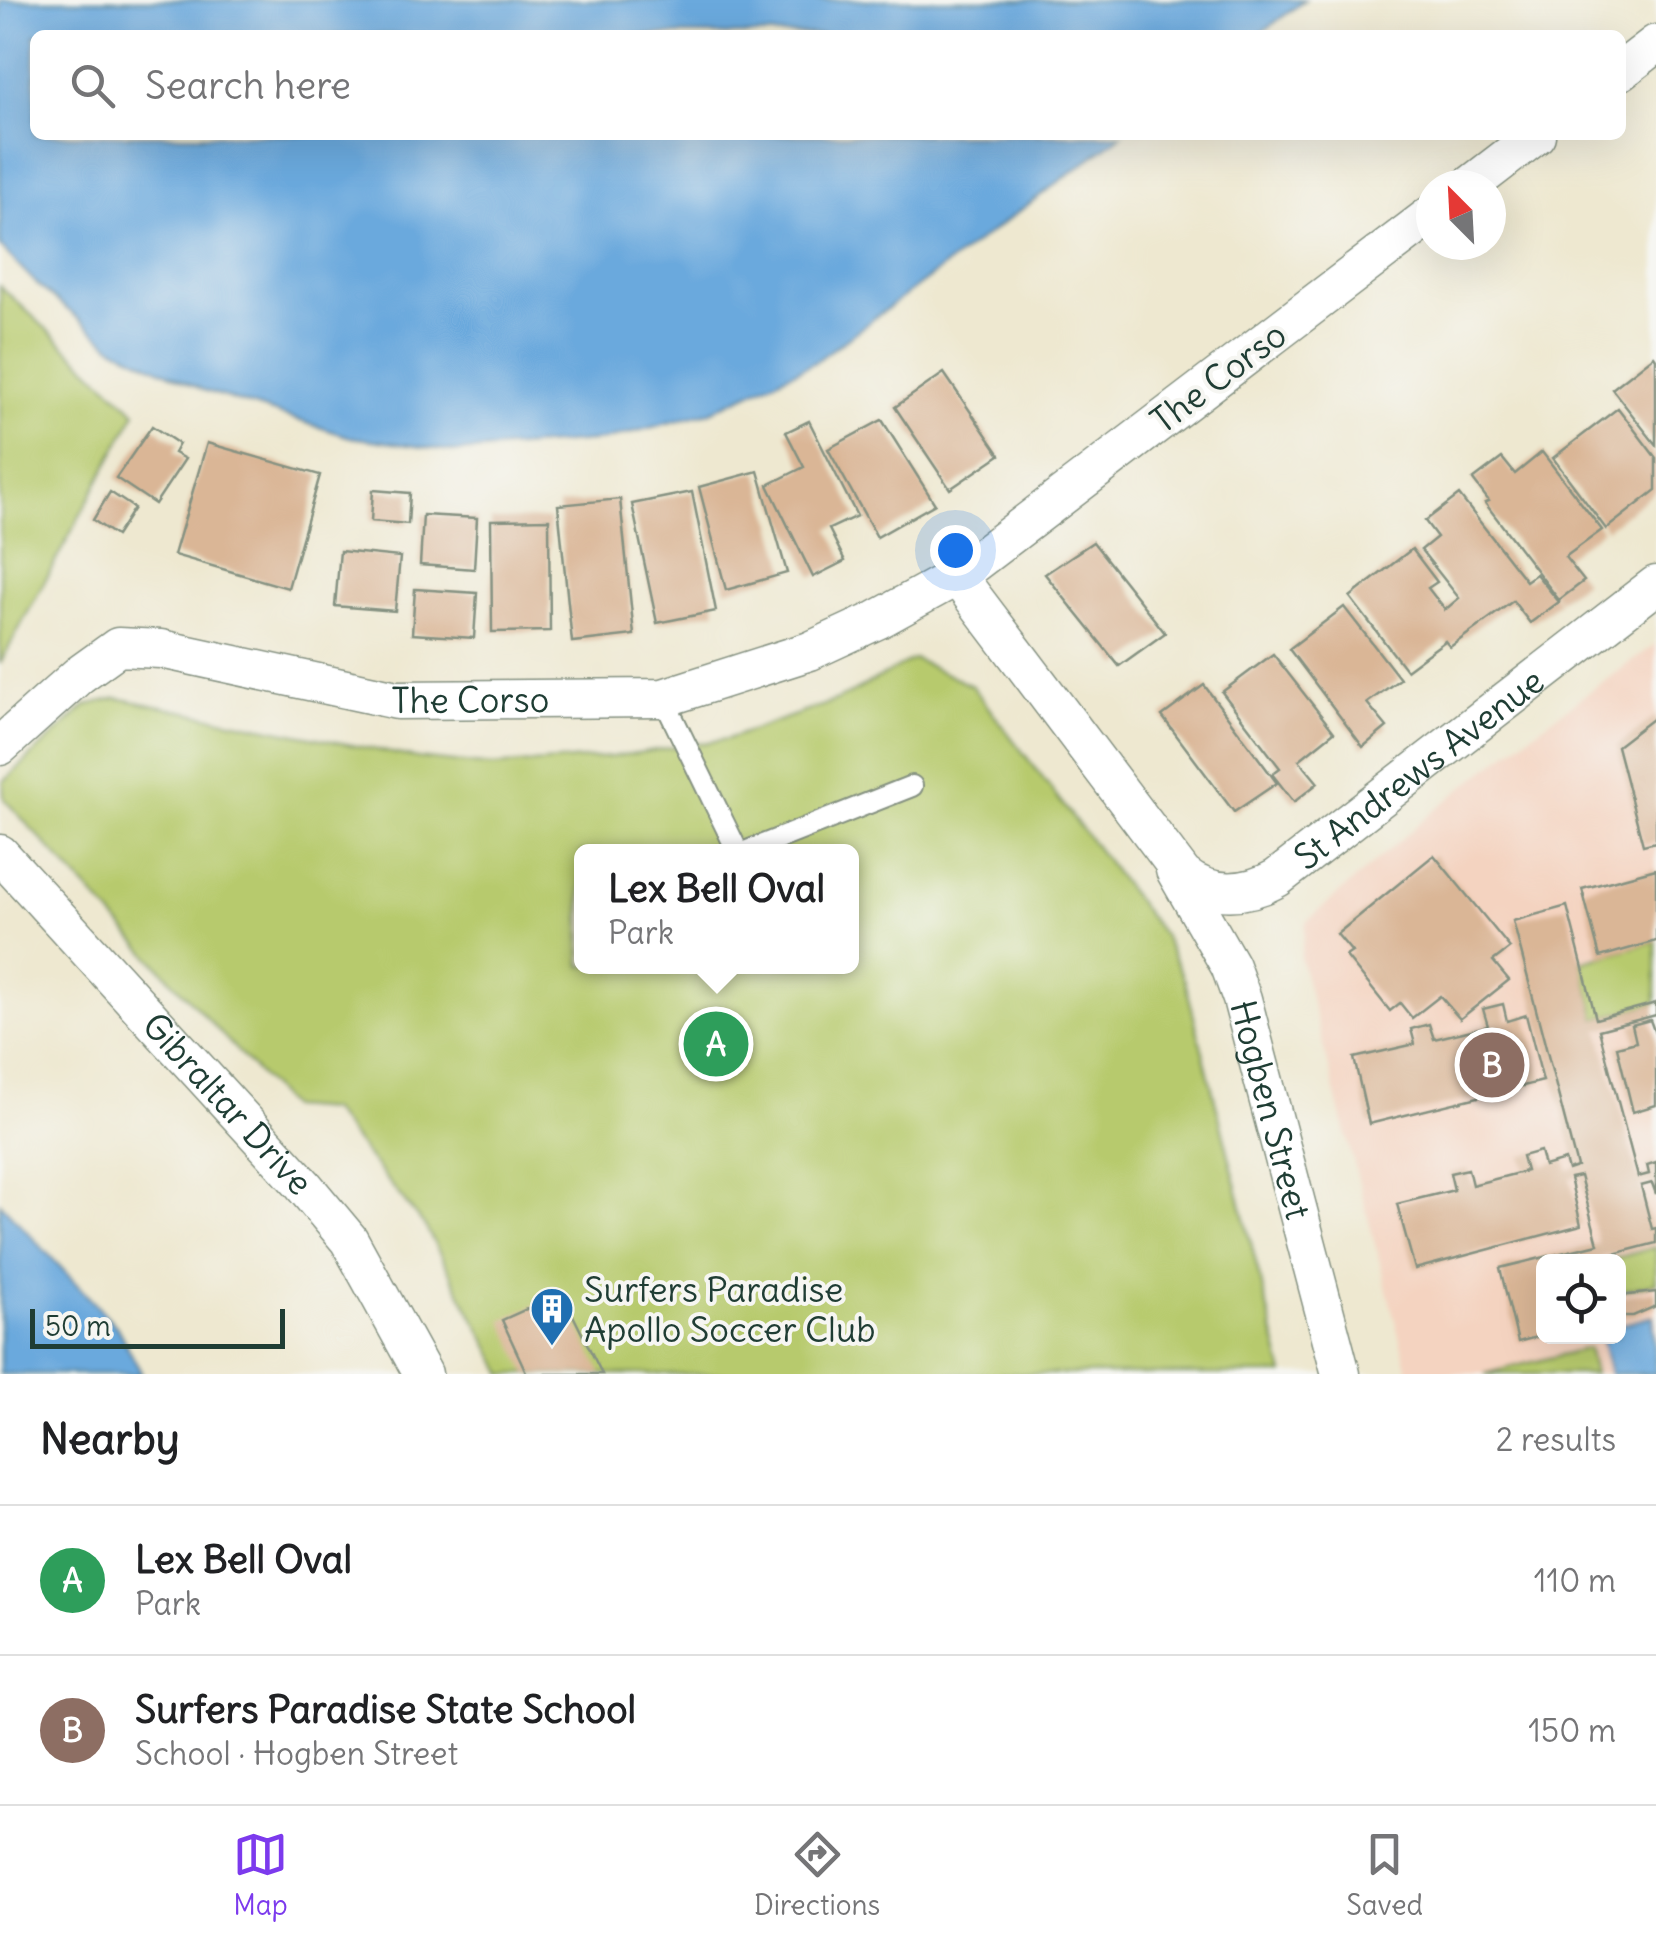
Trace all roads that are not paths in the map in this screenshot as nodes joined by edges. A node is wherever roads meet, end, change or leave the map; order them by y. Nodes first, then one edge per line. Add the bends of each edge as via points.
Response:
1 (1656, 44) edge
2 (1626, 67) edge
3 (1530, 140) edge
4 (1490, 170) edge
5 (1416, 226) edge
6 (957, 576) junction
7 (1656, 585) edge
8 (663, 698) junction
9 (0, 746) edge
10 (912, 786) dead end
11 (737, 844) edge
12 (762, 844) edge
13 (0, 854) edge
14 (1169, 859) junction
15 (423, 1374) edge
16 (1340, 1374) edge

1 - 2 street
3 - 4 street
5 - 6 street, The Corso
6 - 8 street, The Corso via 810,651
6 - 14 street
7 - 14 street, St Andrews Avenue via 1267,884 1239,892 1202,888
8 - 9 street, The Corso via 398,700 161,649 118,647
8 - 11 lane
10 - 12 lane
13 - 15 street, Gibraltar Drive via 338,1226
14 - 16 street, Hogben Street via 1242,1000

